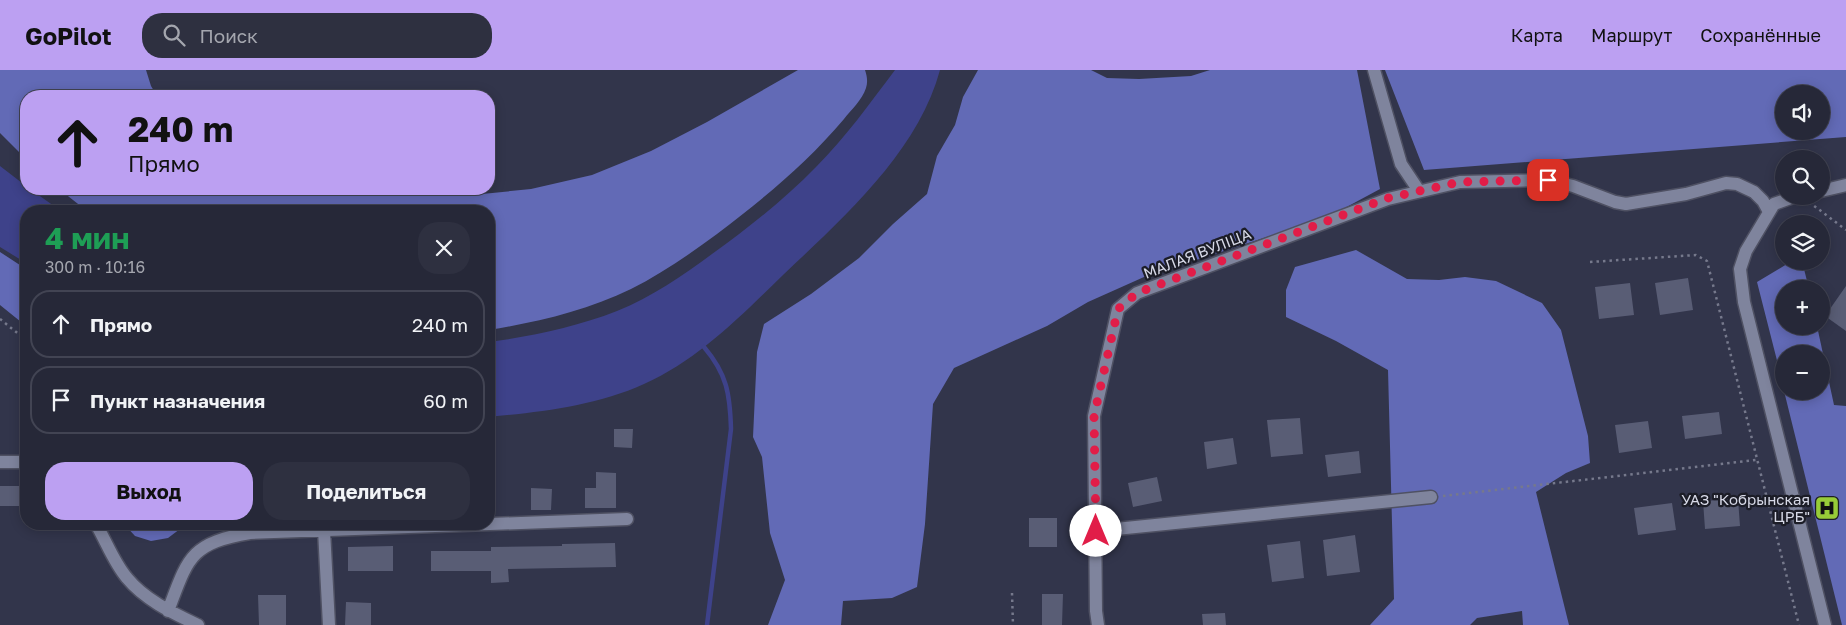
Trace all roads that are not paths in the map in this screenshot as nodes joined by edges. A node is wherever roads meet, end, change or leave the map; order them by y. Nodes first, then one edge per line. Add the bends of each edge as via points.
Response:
1 (1374, 70) edge
2 (1846, 185) edge
3 (1830, 189) edge
4 (1419, 192) junction
5 (1775, 204) edge
6 (1769, 212) junction
7 (0, 462) edge
8 (20, 462) edge
9 (1431, 497) road end
10 (627, 519) dead end
11 (495, 524) edge
12 (99, 530) edge
13 (324, 530) joint
14 (1096, 531) junction
15 (168, 611) junction
16 (198, 625) edge
17 (329, 625) edge
18 (1098, 625) edge
19 (1825, 625) edge

1 - 4 street via 1401,164
2 - 3 street
4 - 6 street, МАЛАЯ ВУЛІЦА via 1460,182 1548,180 1626,204 1686,194 1726,183 1754,192
4 - 14 street, МАЛАЯ ВУЛІЦА via 1388,198 1137,293 1118,309 1094,416
5 - 6 street
6 - 19 street via 1746,251 1740,279
7 - 8 street
9 - 14 street
10 - 11 street
12 - 15 street via 126,577
13 - 15 street via 250,533 210,542 190,560
13 - 17 street
14 - 18 street, МАЛАЯ ВУЛІЦА
15 - 16 street

